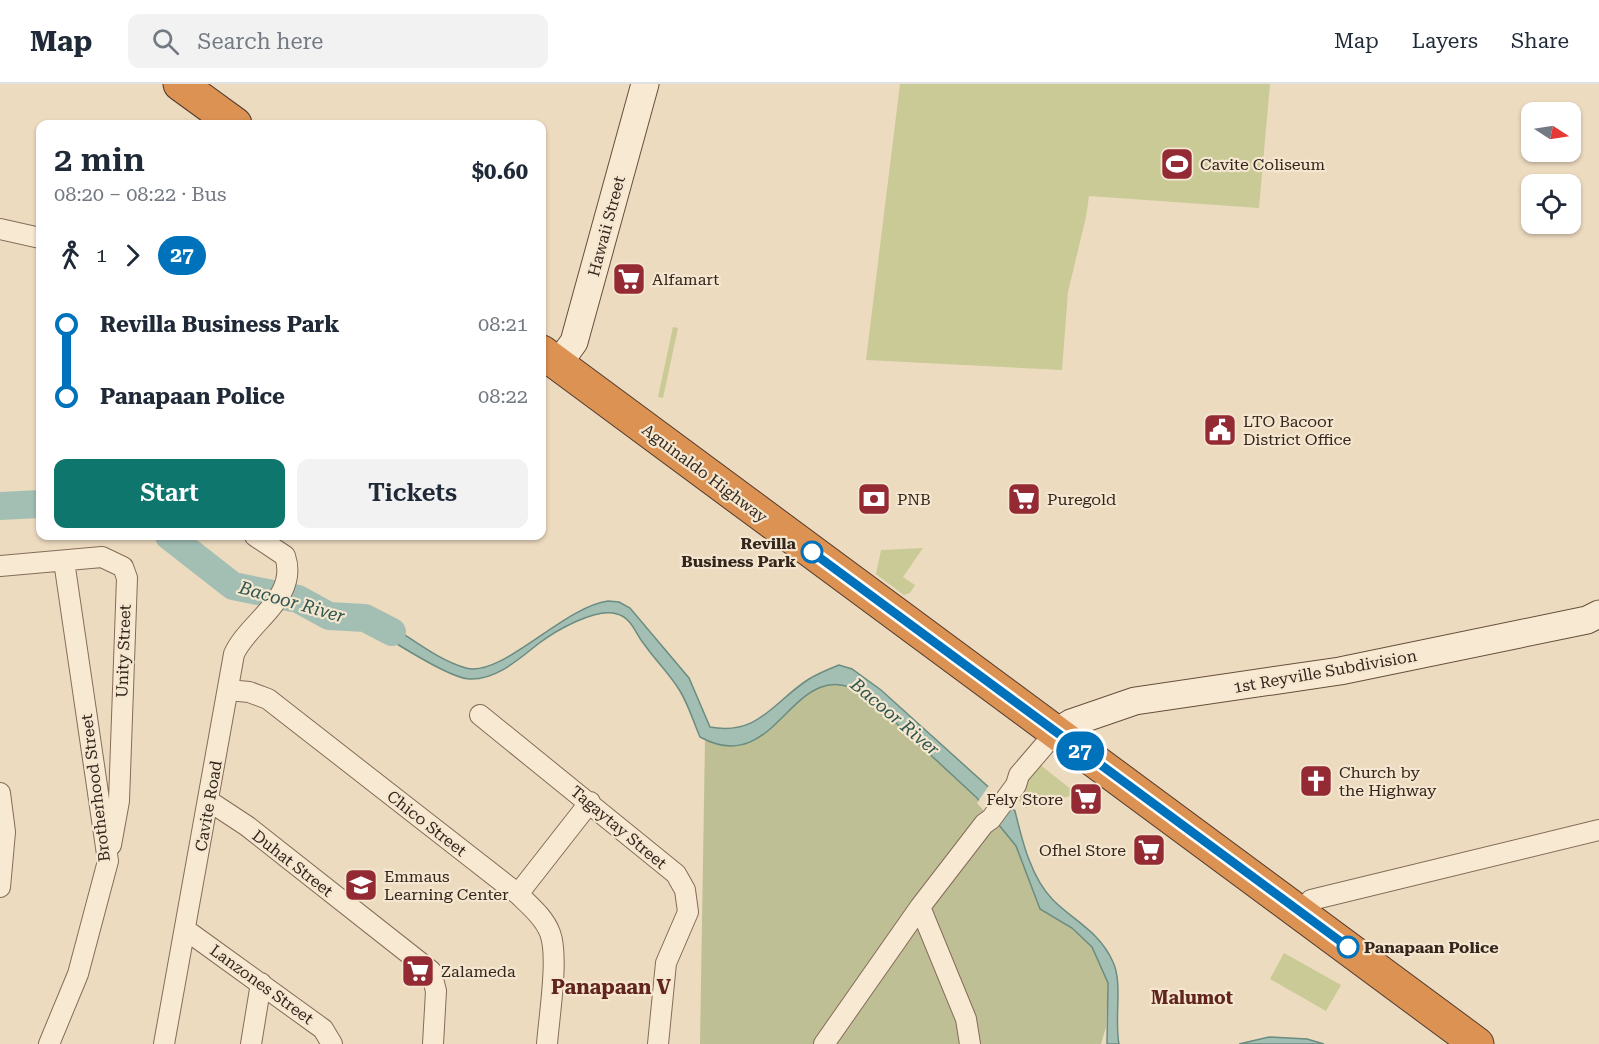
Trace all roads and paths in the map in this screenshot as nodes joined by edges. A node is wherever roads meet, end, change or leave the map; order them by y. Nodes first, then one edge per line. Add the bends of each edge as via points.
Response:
1 (645, 84) edge
2 (196, 89) edge
3 (231, 120) edge
4 (0, 230) edge
5 (36, 237) edge
6 (550, 358) edge
7 (261, 540) edge
8 (64, 561) junction
9 (0, 566) edge
10 (1599, 614) edge
11 (228, 690) junction
12 (480, 715) dead end
13 (1055, 733) junction
14 (0, 793) edge
15 (209, 801) junction
16 (590, 802) junction
17 (1599, 830) edge
18 (108, 861) junction
19 (0, 887) edge
20 (518, 894) junction
21 (920, 907) junction
22 (1302, 914) junction
23 (186, 930) junction
24 (261, 983) junction
25 (49, 1044) edge
26 (164, 1044) edge
27 (251, 1044) edge
28 (332, 1044) edge
29 (433, 1044) edge
30 (547, 1044) edge
31 (658, 1044) edge
32 (824, 1044) edge
33 (970, 1044) edge
34 (1477, 1044) edge

1 - 6 street, Hawaii Street via 574,342
2 - 3 highway
4 - 5 street
6 - 13 highway, Aguinaldo Highway
7 - 11 street, Cavite Road via 285,556 288,566 277,603 238,646
8 - 9 street, Unity Street
8 - 18 street, Brotherhood Street
8 - 18 street, Unity Street via 102,557 123,567 126,578 119,801
10 - 13 street, 1st Reyville Subdivision via 1587,620 1340,671 1135,701 1071,723
11 - 15 street, Cavite Road
11 - 20 street, Chico Street via 268,699
12 - 16 street, Tagaytay Street
13 - 21 street via 1019,775 1016,785 1004,793
13 - 22 highway, Aguinaldo Highway
14 - 19 street via 5,832
15 - 23 street, Cavite Road
15 - 29 street, Duhat Street via 247,826 431,971 436,991
16 - 20 street
16 - 31 street, Tagaytay Street via 676,874 685,890 688,912 666,963
17 - 22 street via 1311,900
18 - 25 street, Brotherhood Street via 78,974
20 - 30 street, Chico Street via 551,934
21 - 32 street
21 - 33 street via 966,1019
22 - 34 highway, Aguinaldo Highway
23 - 24 street, Lanzones Street
23 - 26 street, Cavite Road
24 - 27 street
24 - 28 street, Lanzones Street via 323,1029

